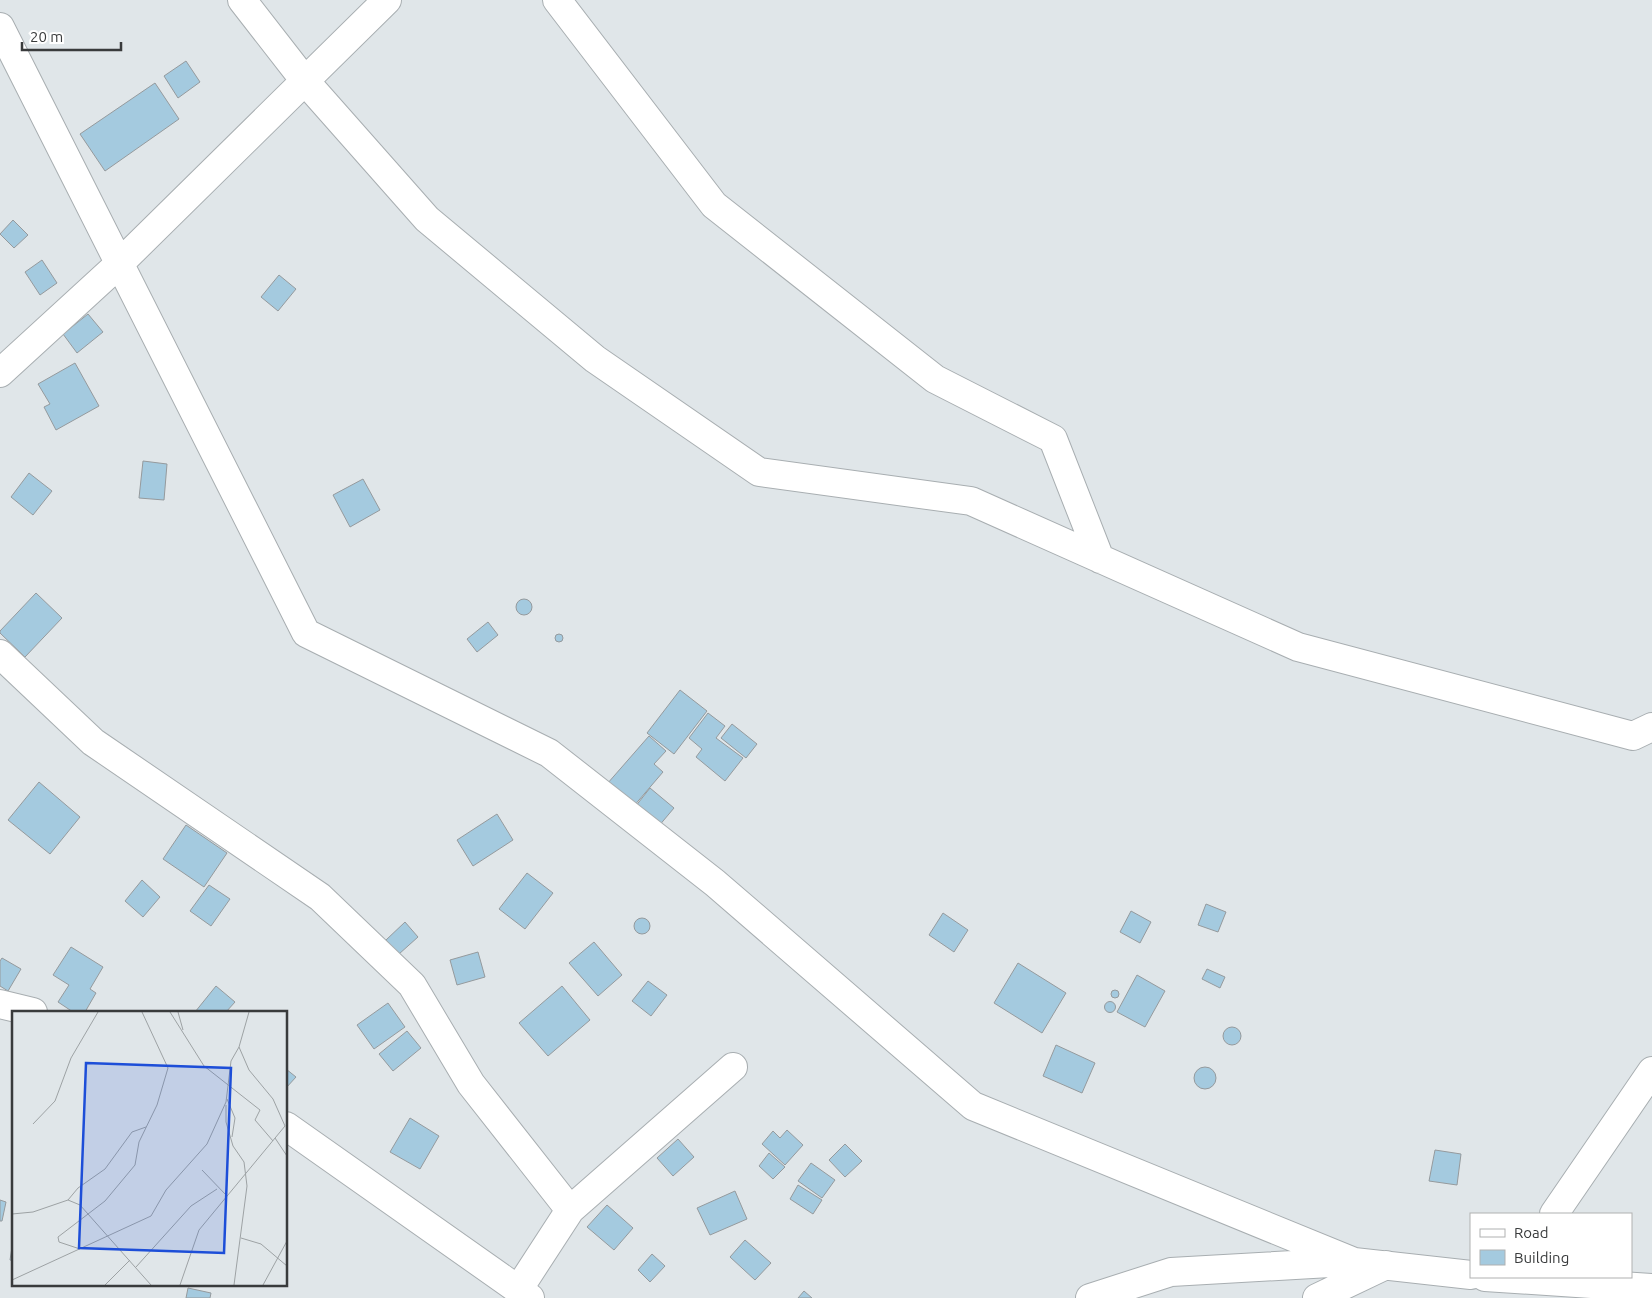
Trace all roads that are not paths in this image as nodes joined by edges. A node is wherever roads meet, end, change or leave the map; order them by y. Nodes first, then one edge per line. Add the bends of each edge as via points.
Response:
1 (242, 0) edge
2 (387, 0) edge
3 (556, 0) edge
4 (0, 28) edge
5 (305, 81) junction
6 (119, 264) junction
7 (0, 373) edge
8 (1100, 559) junction
9 (0, 654) edge
10 (1652, 727) edge
11 (0, 1004) edge
12 (29, 1011) edge
13 (733, 1067) dead end
14 (1652, 1071) edge
15 (288, 1127) edge
16 (570, 1210) junction
17 (1555, 1213) edge
18 (1354, 1262) junction
19 (1386, 1265) junction
20 (1470, 1275) edge
21 (1500, 1283) edge
22 (1652, 1288) edge
23 (524, 1294) edge
24 (1090, 1298) edge
25 (1316, 1298) edge

1 - 5 street
2 - 5 street
3 - 8 street via 714,205 935,379 1053,439
4 - 6 street
5 - 6 street
5 - 8 street via 426,219 595,359 759,472 971,501
6 - 7 street
6 - 18 street via 306,633 549,753 715,883 973,1106
8 - 10 street via 1298,647 1633,736
9 - 16 street via 93,742 320,896 412,985 471,1084
11 - 12 street
13 - 16 street
14 - 17 street
15 - 23 street
16 - 23 street
18 - 19 street
18 - 24 street via 1171,1272
19 - 20 street
19 - 25 street
21 - 22 street

